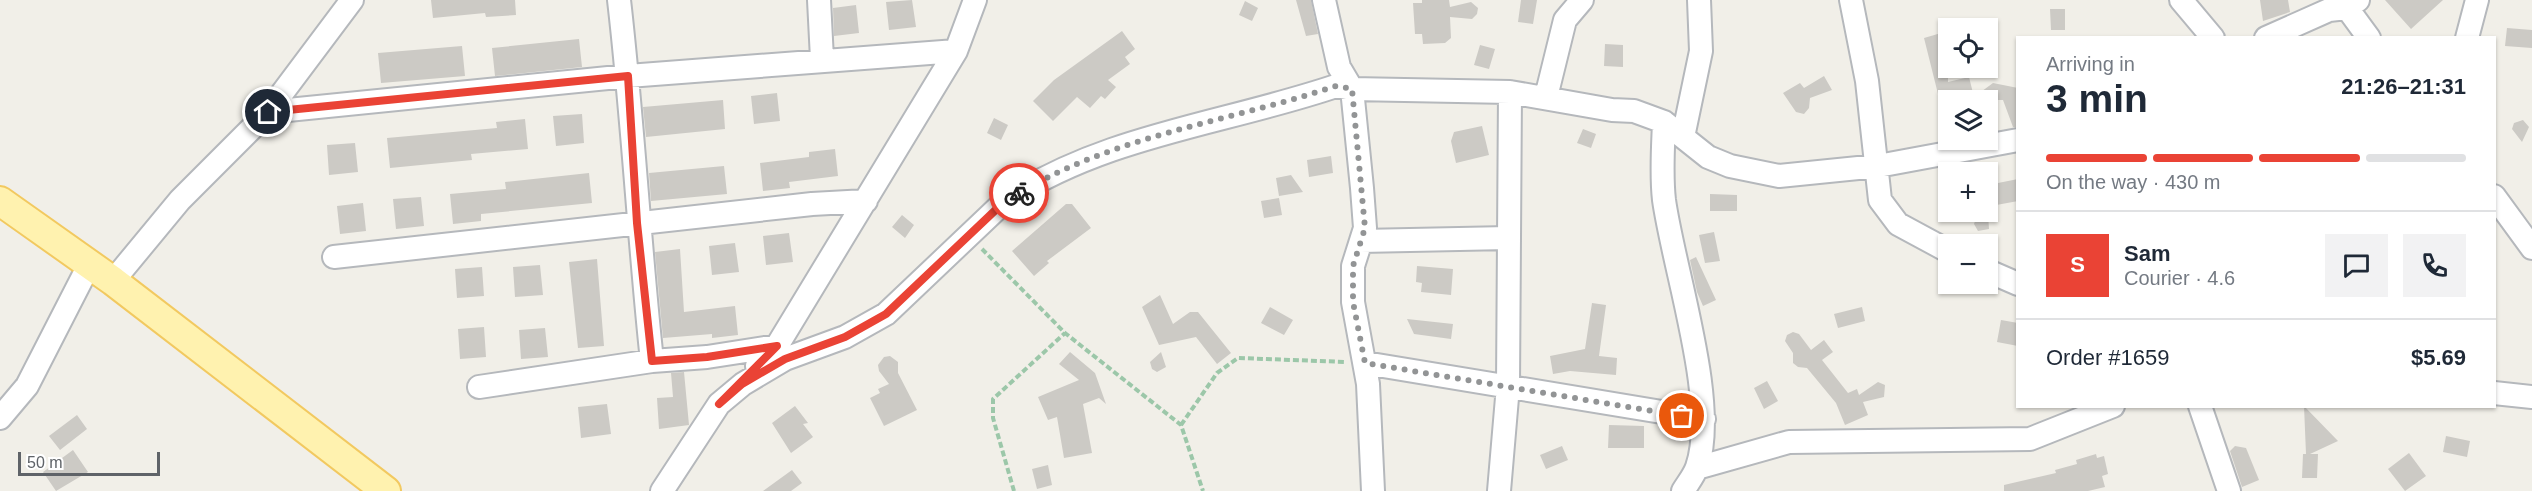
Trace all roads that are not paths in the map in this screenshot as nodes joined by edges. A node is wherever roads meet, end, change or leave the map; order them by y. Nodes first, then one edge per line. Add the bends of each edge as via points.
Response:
1 (351, 0) edge
2 (619, 0) edge
3 (819, 0) edge
4 (975, 0) edge
5 (1324, 0) edge
6 (1582, 0) edge
7 (1699, 0) edge
8 (1851, 0) edge
9 (2181, 0) edge
10 (2477, 0) edge
11 (2353, 4) edge
12 (1565, 10) edge
13 (2211, 36) edge
14 (2271, 36) edge
15 (2368, 36) edge
16 (2468, 36) edge
17 (956, 51) junction
18 (822, 59) junction
19 (628, 76) junction
20 (1352, 89) junction
21 (1509, 92) junction
22 (1546, 97) junction
23 (268, 112) junction
24 (1664, 122) junction
25 (1683, 137) junction
26 (2016, 140) edge
27 (1878, 166) junction
28 (2496, 199) edge
29 (0, 201) edge
30 (866, 201) junction
31 (637, 223) junction
32 (1508, 237) junction
33 (1361, 241) junction
34 (1938, 246) edge
35 (2532, 248) edge
36 (334, 257) dead end
37 (89, 265) junction
38 (1998, 275) edge
39 (113, 281) junction
40 (2016, 283) edge
41 (777, 346) junction
42 (652, 361) junction
43 (1365, 363) junction
44 (1508, 386) junction
45 (479, 387) dead end
46 (2496, 393) edge
47 (2532, 397) edge
48 (719, 404) junction
49 (2107, 408) edge
50 (2201, 408) edge
51 (0, 418) edge
52 (1704, 419) junction
53 (1697, 468) junction
54 (386, 491) edge
55 (662, 491) edge
56 (1373, 491) edge
57 (1499, 491) edge
58 (1683, 491) edge
59 (2229, 491) edge

1 - 23 street
2 - 19 street
3 - 18 street
4 - 17 street
5 - 20 street via 1339,67
6 - 12 street
7 - 25 street via 1701,51
8 - 27 street
9 - 13 street
10 - 16 street
11 - 14 street
11 - 15 street
12 - 22 street
17 - 18 street
17 - 30 street
18 - 19 street
19 - 23 street
19 - 31 street
20 - 21 street
20 - 33 street via 1364,218
20 - 48 street via 1336,86 1161,132 1081,160 1012,197 886,314 845,337 785,359 742,384
21 - 22 street
21 - 32 street
22 - 24 street via 1634,111
23 - 39 street via 180,200
24 - 25 street
24 - 52 street via 1665,201
25 - 27 street via 1708,157 1730,166 1779,176
26 - 27 street
27 - 34 street via 1880,200 1898,224
28 - 35 street
29 - 37 main road
30 - 31 street
30 - 41 street
31 - 36 street
31 - 42 street
32 - 33 street
32 - 44 street
33 - 43 street via 1353,266 1353,302
37 - 39 main road
37 - 51 street via 27,386
38 - 40 street
39 - 54 main road
41 - 42 street
41 - 48 street
42 - 45 street
43 - 44 street
43 - 56 street
44 - 52 street
44 - 57 street
46 - 47 street
48 - 55 street
49 - 53 street via 2030,439 1789,441
50 - 59 street
52 - 53 street
53 - 58 street

